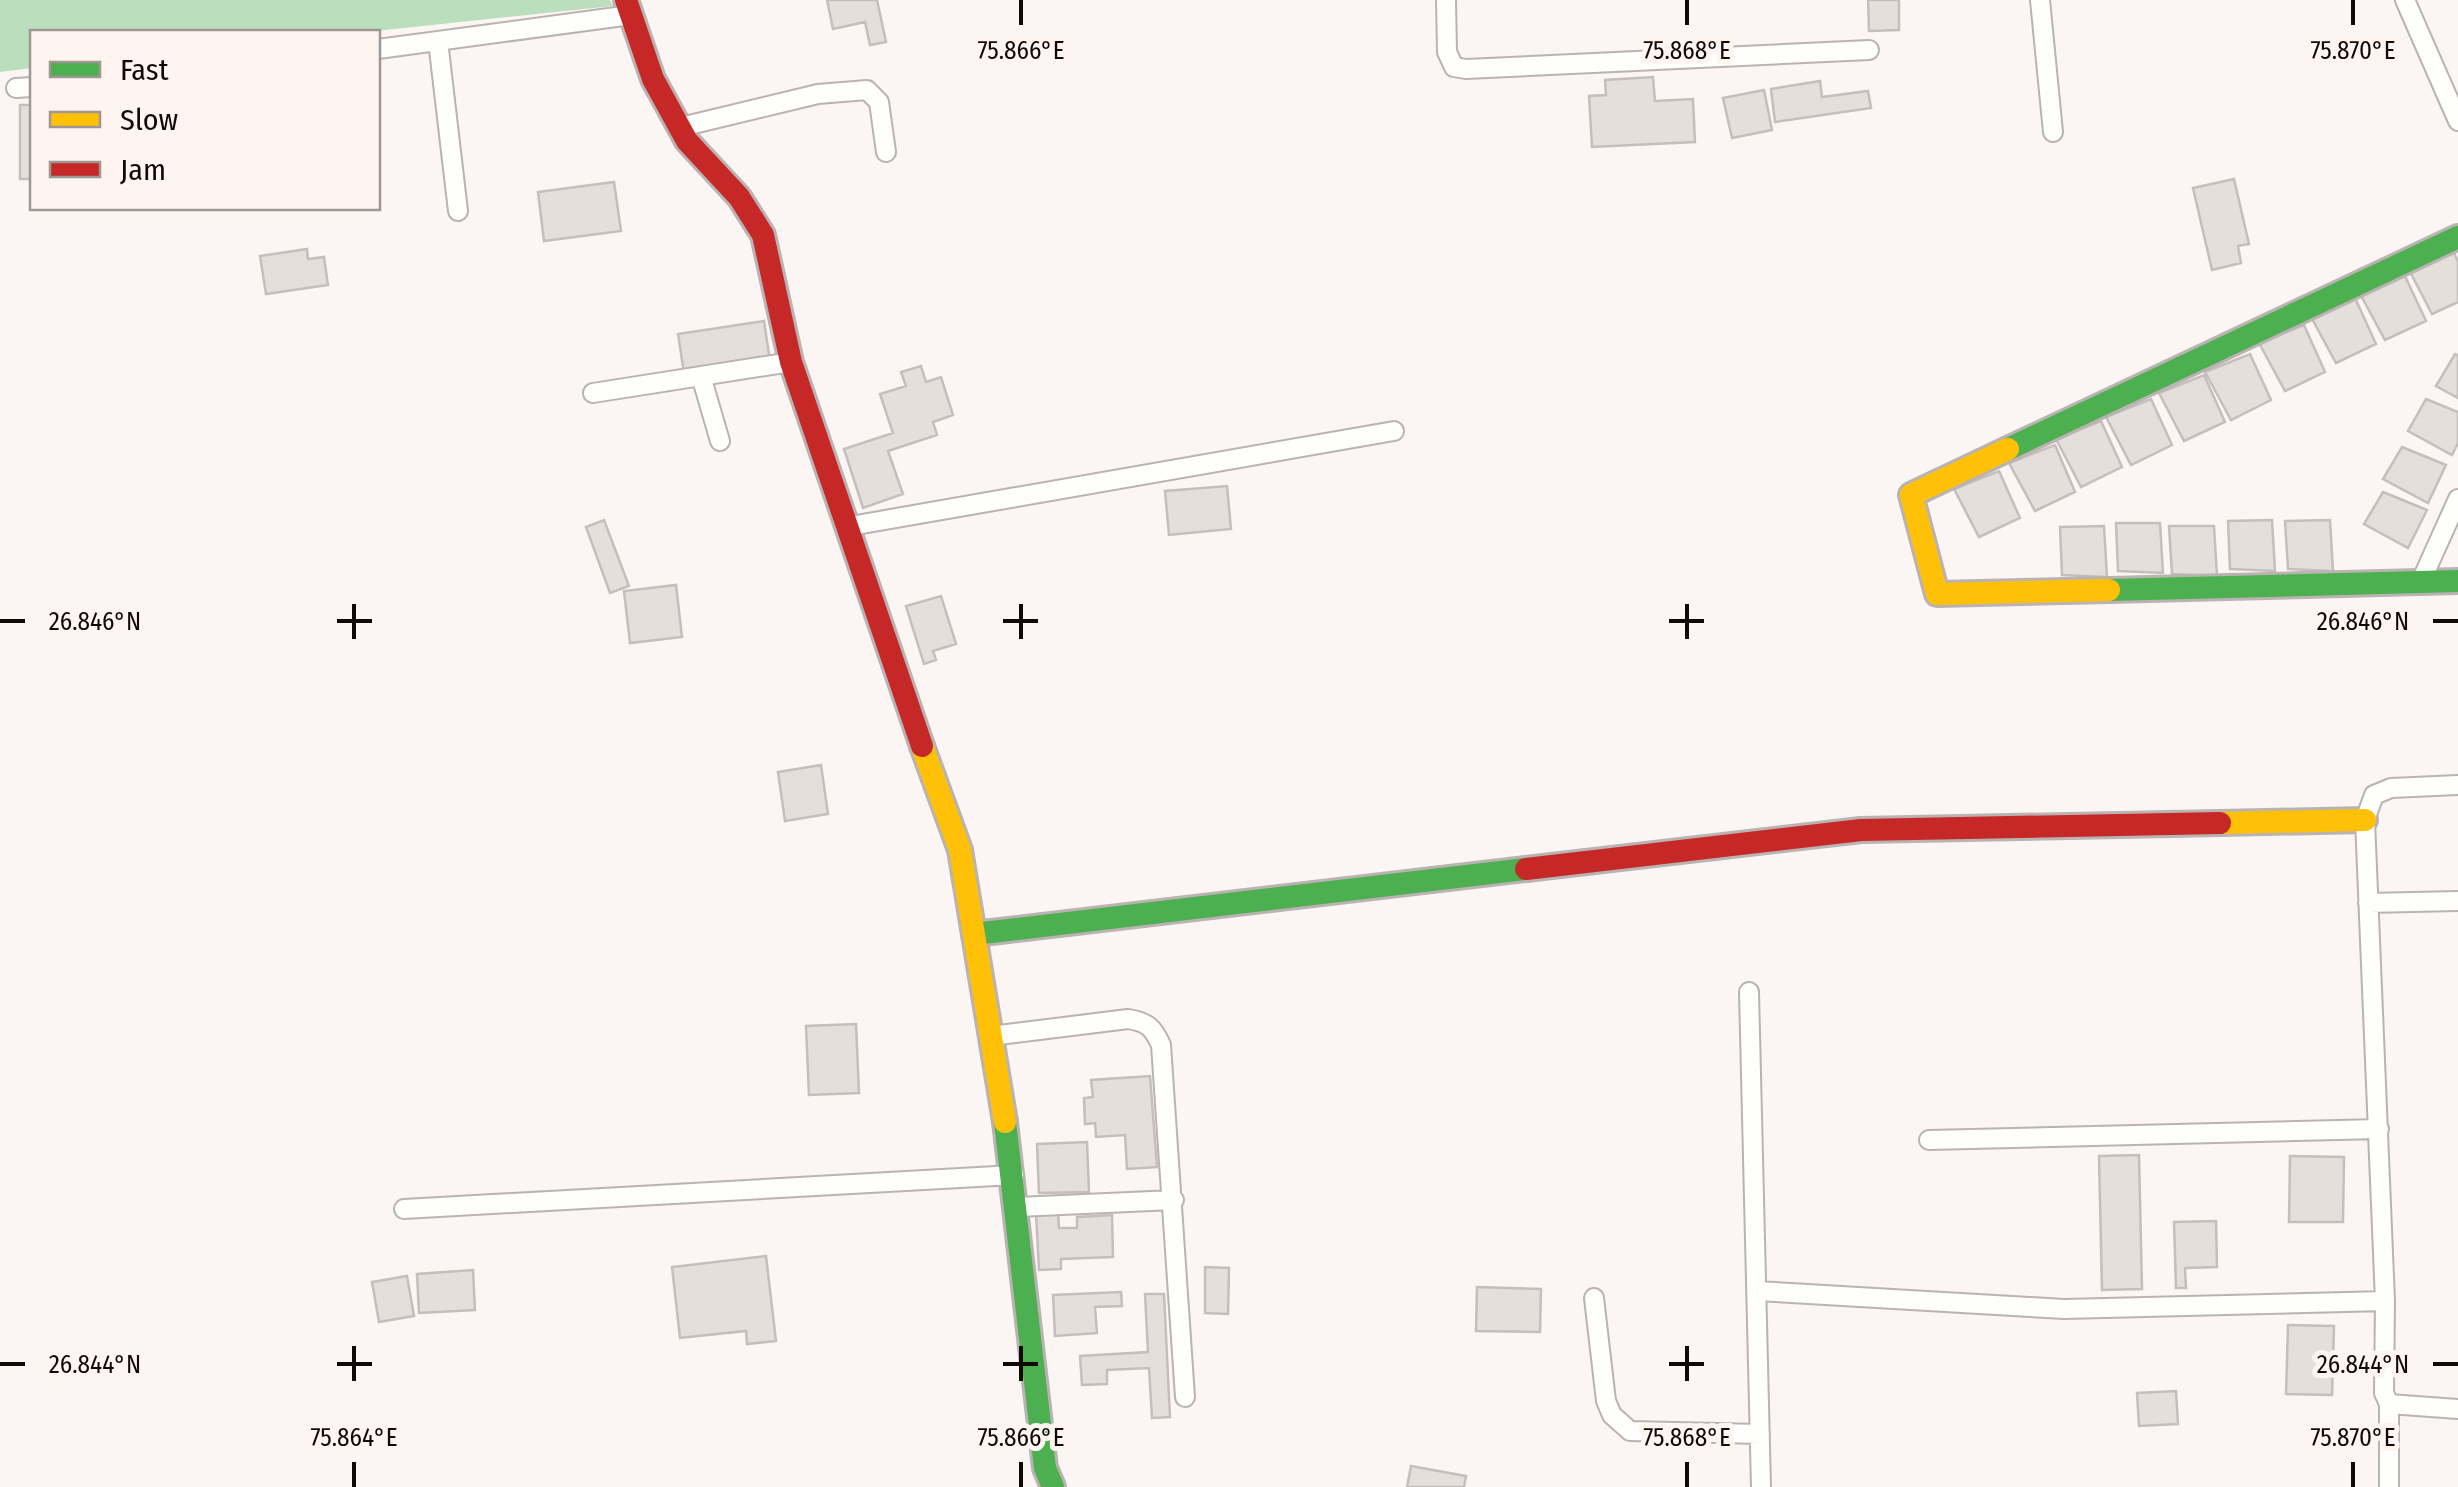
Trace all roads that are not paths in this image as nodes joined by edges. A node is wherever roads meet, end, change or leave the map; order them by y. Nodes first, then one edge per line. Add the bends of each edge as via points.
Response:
1 (1446, 0) edge
2 (2040, 0) edge
3 (2404, 0) edge
4 (628, 8) edge
5 (438, 40) junction
6 (380, 49) edge
7 (1869, 50) dead end
8 (2458, 122) edge
9 (680, 127) junction
10 (2053, 132) dead end
11 (886, 152) dead end
12 (458, 211) dead end
13 (2458, 237) edge
14 (791, 362) junction
15 (701, 376) junction
16 (593, 392) dead end
17 (1394, 431) dead end
18 (720, 441) dead end
19 (2458, 499) edge
20 (845, 527) junction
21 (2422, 579) junction
22 (2458, 581) edge
23 (2458, 785) edge
24 (2365, 820) junction
25 (2458, 901) edge
26 (2368, 903) junction
27 (974, 934) junction
28 (1750, 992) dead end
29 (991, 1036) junction
30 (2379, 1128) junction
31 (1928, 1140) dead end
32 (1014, 1174) junction
33 (1174, 1200) junction
34 (1017, 1207) junction
35 (404, 1210) dead end
36 (1758, 1291) junction
37 (1594, 1298) dead end
38 (2384, 1301) junction
39 (1184, 1397) dead end
40 (2388, 1404) junction
41 (2458, 1409) edge
42 (1760, 1434) junction
43 (1052, 1487) edge
44 (1761, 1487) edge
45 (2389, 1487) edge

1 - 7 street via 1447,52 1454,67 1466,69
2 - 10 street
3 - 8 street
4 - 5 street
4 - 9 street via 652,79
5 - 6 street
5 - 12 street
9 - 11 street via 818,94 867,90 880,102
9 - 14 street via 763,235
13 - 21 street via 1910,496 1936,594
14 - 15 street
14 - 20 street
15 - 16 street
15 - 18 street
17 - 20 street
19 - 21 street
20 - 27 street via 960,850
21 - 22 street
23 - 24 street via 2391,788 2374,795
24 - 26 street
24 - 27 street via 1861,830
25 - 26 street
26 - 30 street
27 - 29 street
28 - 36 street
29 - 32 street
29 - 33 street via 1145,1021 1161,1045
30 - 31 street
30 - 38 street
32 - 34 street
32 - 35 street
33 - 34 street
33 - 39 street
34 - 43 street
36 - 38 street via 2064,1309
36 - 42 street
37 - 42 street via 1606,1401 1630,1431
38 - 40 street
40 - 41 street
40 - 45 street
42 - 44 street

